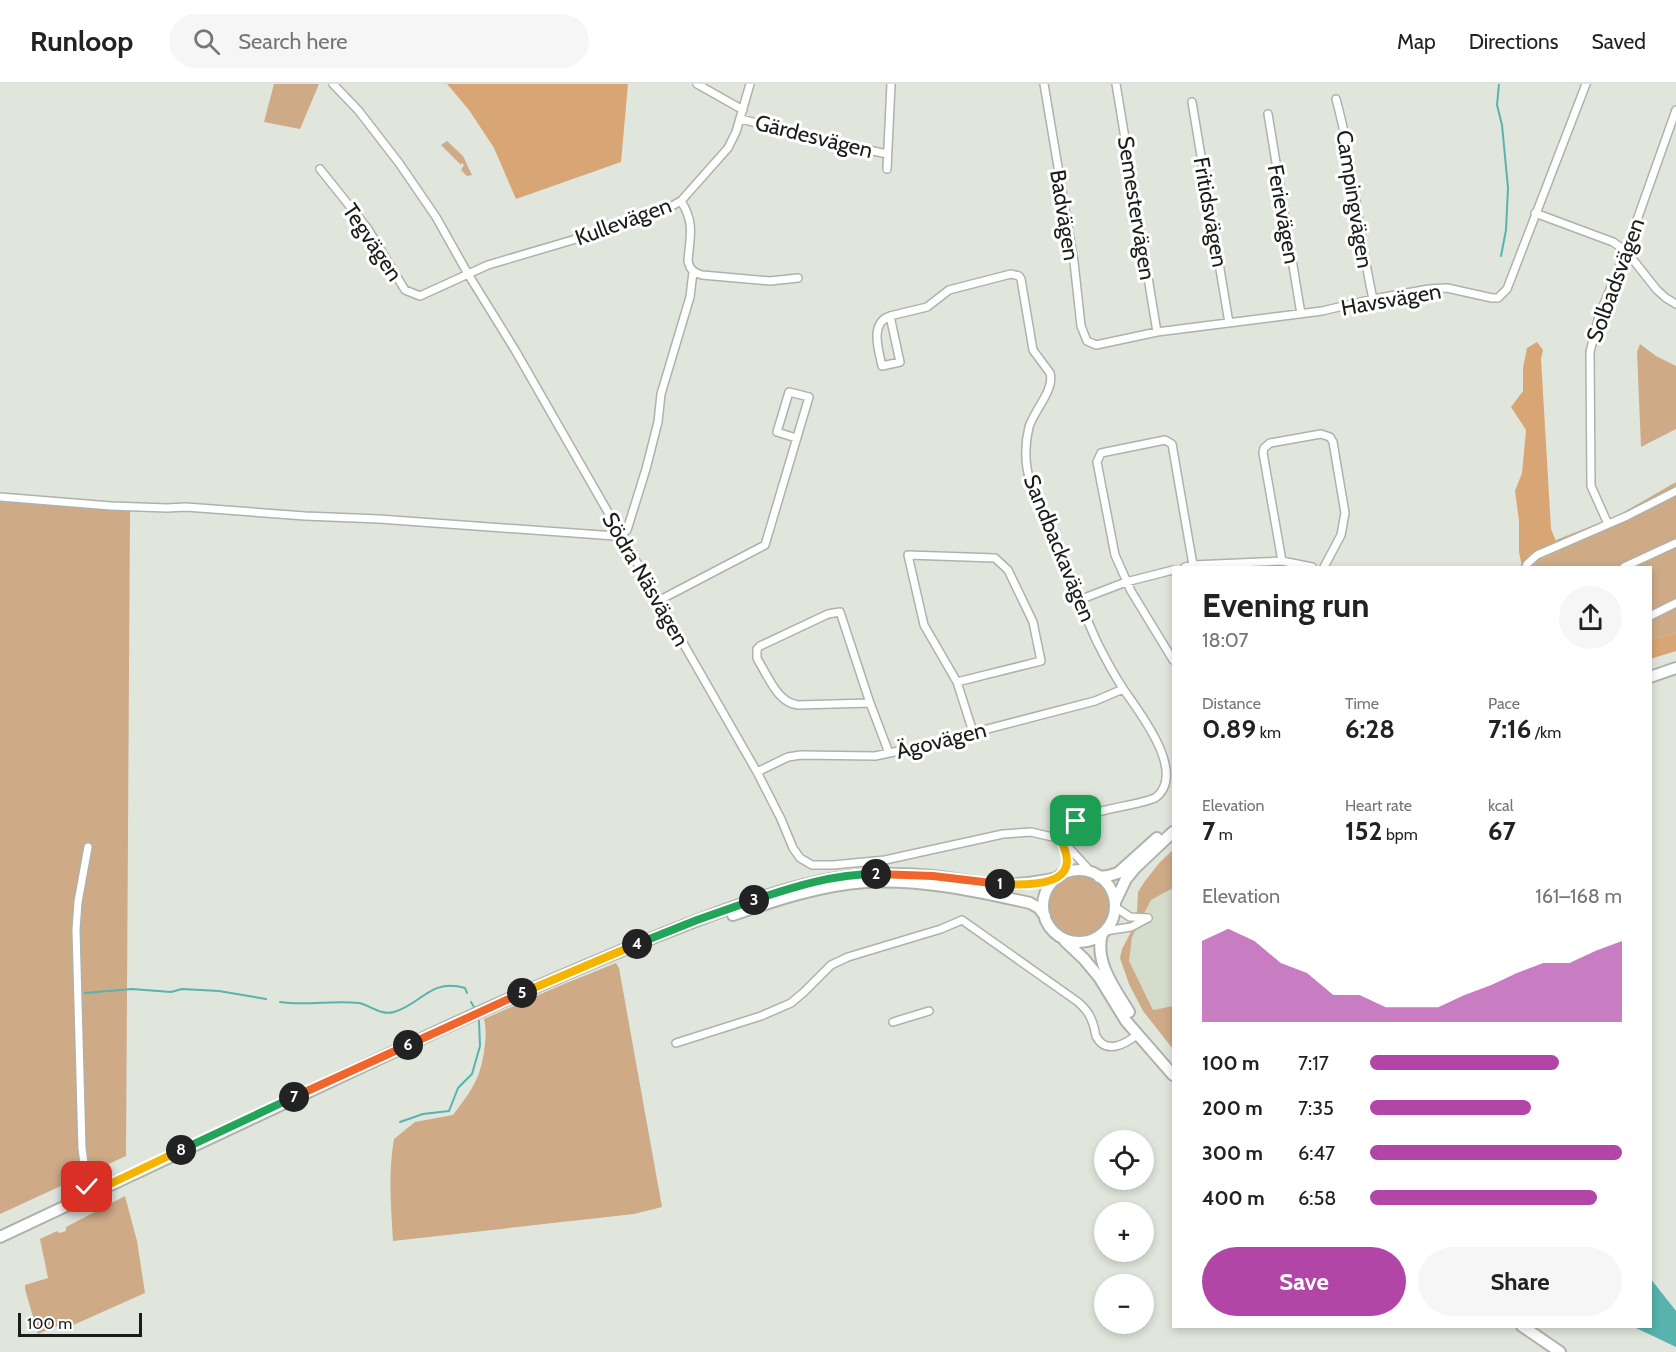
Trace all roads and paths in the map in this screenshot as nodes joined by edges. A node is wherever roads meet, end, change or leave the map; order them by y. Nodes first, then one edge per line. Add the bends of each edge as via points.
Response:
1 (333, 84) edge
2 (698, 84) edge
3 (750, 84) edge
4 (891, 84) edge
5 (1044, 84) edge
6 (1116, 84) edge
7 (1586, 84) edge
8 (1336, 99) dead end
9 (1192, 102) dead end
10 (743, 110) junction
11 (1676, 110) edge
12 (1268, 114) dead end
13 (741, 118) junction
14 (887, 154) junction
15 (320, 169) dead end
16 (887, 169) dead end
17 (681, 201) junction
18 (1535, 213) junction
19 (1626, 251) junction
20 (693, 272) junction
21 (468, 274) junction
22 (798, 278) dead end
23 (1372, 298) junction
24 (1676, 304) edge
25 (1301, 314) junction
26 (890, 316) junction
27 (1229, 322) junction
28 (1157, 332) junction
29 (1090, 344) joint
30 (796, 438) junction
31 (1676, 491) edge
32 (0, 497) edge
33 (1608, 524) junction
34 (621, 535) junction
35 (1676, 543) edge
36 (1282, 561) junction
37 (1193, 565) junction
38 (1189, 566) edge
39 (1307, 566) edge
40 (1325, 566) edge
41 (1526, 566) edge
42 (1626, 566) edge
43 (1172, 570) edge
44 (1126, 582) junction
45 (1079, 600) junction
46 (658, 601) junction
47 (1676, 603) edge
48 (1652, 615) edge
49 (1172, 658) edge
50 (1676, 668) edge
51 (1652, 676) edge
52 (957, 682) junction
53 (1123, 689) junction
54 (870, 703) junction
55 (974, 732) junction
56 (889, 753) junction
57 (757, 772) junction
58 (1172, 827) edge
59 (1172, 833) edge
60 (1061, 839) junction
61 (88, 847) dead end
62 (1096, 875) junction
63 (1059, 877) junction
64 (1115, 904) junction
65 (1045, 916) junction
66 (1103, 932) junction
67 (1058, 935) junction
68 (585, 965) junction
69 (929, 1011) dead end
70 (894, 1022) dead end
71 (1138, 1034) junction
72 (675, 1043) dead end
73 (1172, 1075) edge
74 (89, 1194) junction
75 (0, 1237) edge
76 (1525, 1328) edge
77 (1560, 1352) edge

1 - 21 street, Södra Näsvägen via 411,178
2 - 10 street
3 - 10 street, Kullevägen
4 - 14 street
5 - 29 street, Badvägen via 1081,326
6 - 28 street, Semestervägen
7 - 18 street, Havsvägen
8 - 23 street, Campingvägen via 1345,130
9 - 27 street, Fritidsvägen
10 - 13 street, Kullevägen
11 - 19 street, Solbadsvägen
12 - 25 street, Ferievägen
13 - 14 street, Gärdesvägen
13 - 17 street, Kullevägen via 723,156
14 - 16 street
15 - 21 street, Tegvägen via 369,229 407,292 420,296
17 - 20 street via 690,221 688,261
17 - 21 street, Kullevägen via 603,231
18 - 19 street via 1613,242
18 - 23 street, Havsvägen via 1507,289 1498,298 1447,288
19 - 24 street via 1657,290
19 - 33 street, Solbadsvägen via 1599,316 1590,352 1591,486
20 - 22 street via 770,281
20 - 34 street via 646,469 627,530
21 - 34 street, Södra Näsvägen
23 - 25 street, Havsvägen
25 - 27 street, Havsvägen
26 - 26 street via 883,320 876,336 882,366 900,362
26 - 45 street, Sandbackavägen via 927,307 950,290 1011,274 1021,279 1033,350 1051,377 1029,427 1027,468
27 - 28 street, Havsvägen
28 - 29 street, Havsvägen
30 - 30 street via 809,397 789,392 777,432
30 - 46 street via 765,545
31 - 33 street
32 - 34 street
33 - 41 street via 1537,555
34 - 46 street, Södra Näsvägen
35 - 42 street
36 - 37 street
36 - 39 street
36 - 40 street via 1264,448 1270,443 1322,434 1333,442 1345,513 1341,536
37 - 38 street
37 - 44 street via 1172,444 1165,441 1101,453 1097,462 1115,555
43 - 44 street
44 - 45 street
44 - 49 street
45 - 53 street, Sandbackavägen
46 - 57 street, Södra Näsvägen
47 - 48 street
50 - 51 main road
52 - 52 street via 1041,661 1033,622 1008,570 995,558 908,555 924,625
52 - 55 street
53 - 55 street, Ägovägen via 1095,701
53 - 60 street, Sandbackavägen via 1153,735 1167,776 1165,788 1147,801 1083,817
54 - 54 street via 787,703 759,662 757,649 828,614 840,612
54 - 56 street
55 - 56 street, Ägovägen
56 - 57 street, Ägovägen via 801,755
57 - 60 street, Södra Näsvägen via 793,848 812,865 885,860 1020,831
58 - 62 main road via 1118,873
59 - 64 main road via 1126,879
60 - 62 street
60 - 63 street via 1067,860
61 - 74 street via 76,930 82,1148
62 - 63 main road via 1076,871
62 - 64 main road via 1110,888
63 - 65 main road via 1045,896
63 - 68 main road via 1012,885 906,874 831,878 697,920
64 - 66 main road via 1111,923
64 - 66 street via 1130,917 1148,918 1131,927
65 - 67 main road
65 - 68 main road via 1030,903 974,891 903,882 865,882 794,896
66 - 67 main road via 1080,942
66 - 71 main road via 1101,959
67 - 71 main road via 1099,977
68 - 74 main road
69 - 70 street
71 - 72 street via 1122,1045 1104,1044 1096,1036 1090,1014 1078,1002 962,920 848,957 831,965 791,1003
71 - 73 main road
74 - 75 main road
76 - 77 main road

